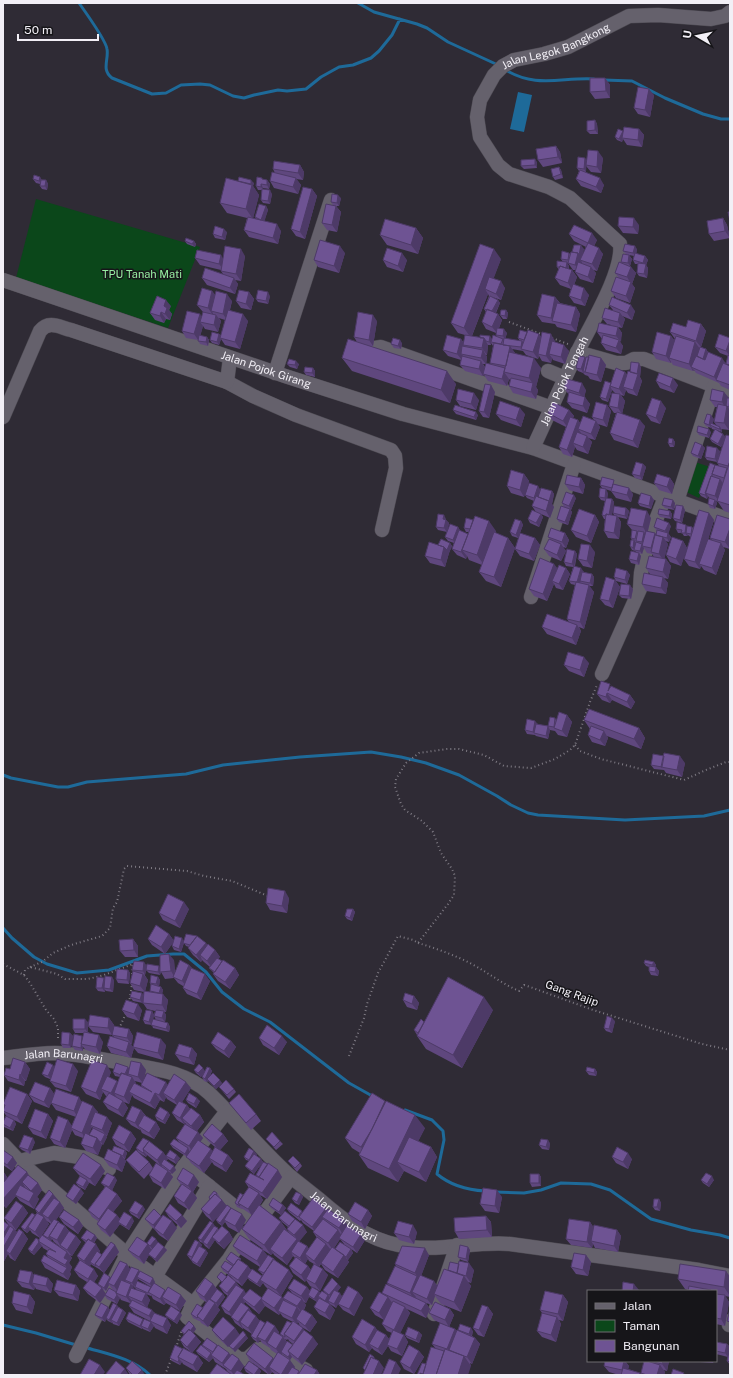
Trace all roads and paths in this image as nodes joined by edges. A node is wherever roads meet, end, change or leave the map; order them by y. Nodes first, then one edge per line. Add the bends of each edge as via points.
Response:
1 (730, 12) edge
2 (508, 174) joint
3 (331, 200) edge
4 (3, 280) edge
5 (509, 322) dead end
6 (544, 335) edge
7 (551, 338) edge
8 (578, 350) junction
9 (367, 352) edge
10 (230, 358) junction
11 (548, 371) dead end
12 (275, 373) junction
13 (565, 378) junction
14 (227, 382) junction
15 (714, 386) junction
16 (730, 392) edge
17 (552, 408) junction
18 (3, 417) edge
19 (533, 448) junction
20 (574, 464) junction
21 (671, 499) junction
22 (730, 520) edge
23 (382, 530) dead end
24 (531, 597) dead end
25 (602, 674) joint
26 (575, 745) junction
27 (730, 762) edge
28 (268, 896) edge
29 (418, 943) junction
30 (3, 964) edge
31 (30, 967) junction
32 (24, 975) junction
33 (132, 978) edge
34 (133, 982) edge
35 (128, 1006) edge
36 (127, 1010) edge
37 (117, 1034) edge
38 (730, 1050) edge
39 (53, 1053) junction
40 (349, 1056) dead end
41 (3, 1058) edge
42 (227, 1111) junction
43 (3, 1144) edge
44 (19, 1161) junction
45 (184, 1166) junction
46 (109, 1169) dead end
47 (292, 1177) junction
48 (209, 1186) junction
49 (256, 1224) junction
50 (457, 1245) junction
51 (127, 1254) junction
52 (730, 1276) edge
53 (155, 1277) junction
54 (193, 1304) junction
55 (434, 1314) edge
56 (187, 1317) junction
57 (76, 1356) dead end
58 (306, 1370) edge
59 (165, 1375) edge

1 - 2 street, Jalan Legok Bangkong via 725,16 711,19 658,15 629,16 568,47 514,60 503,66 494,75 480,100 477,117 480,137 498,165
2 - 8 street, Jalan Pojok Tengah via 549,187 570,198 620,244 621,251 611,283
3 - 12 street
4 - 10 street, Jalan Pojok Girang
5 - 6 path
7 - 8 path
8 - 13 street, Jalan Pojok Tengah
8 - 15 street via 616,363 644,359
9 - 17 street via 381,347
10 - 12 street, Jalan Pojok Girang
10 - 14 street
11 - 13 street
12 - 19 street, Jalan Pojok Girang via 403,414
13 - 17 street, Jalan Pojok Tengah
14 - 18 street via 71,330 46,325 40,331
14 - 23 street via 296,415 391,450 396,456 396,468
15 - 16 street
15 - 21 street
17 - 19 street, Jalan Pojok Tengah
19 - 20 street
20 - 21 street
20 - 24 street
21 - 22 street
21 - 25 street via 648,540 640,589
25 - 26 path
26 - 27 path via 580,751 601,759 684,780
26 - 29 path via 555,759 531,768 504,766 484,755 459,749 419,753 406,763 396,779 395,787 400,804 433,832 455,876 454,895
28 - 31 path via 232,881 188,871 128,866 124,869 110,928 102,936 71,945
29 - 38 path, Gang Rajip via 470,963 518,991 524,985 702,1044
29 - 40 path via 398,936 378,973
30 - 32 path
31 - 32 path via 25,970
31 - 33 path via 57,974 65,979 88,979 133,964
32 - 39 path via 58,1028 59,1039
34 - 35 path
36 - 37 path
39 - 41 street, Jalan Barunagri
39 - 42 street, Jalan Barunagri via 84,1055 180,1076 202,1087
42 - 45 street
42 - 47 street, Jalan Barunagri
43 - 44 street
44 - 46 street via 54,1152 86,1158
44 - 51 street
45 - 48 street
45 - 51 street
47 - 49 street
47 - 50 street, Jalan Barunagri via 349,1231 398,1245 426,1248
48 - 49 street
48 - 53 street
49 - 54 street
50 - 52 street, Jalan Barunagri via 510,1244
50 - 55 street
51 - 53 street
51 - 57 street
53 - 54 street
54 - 56 street
56 - 58 street via 239,1359 247,1359 258,1349 266,1349
56 - 59 path

